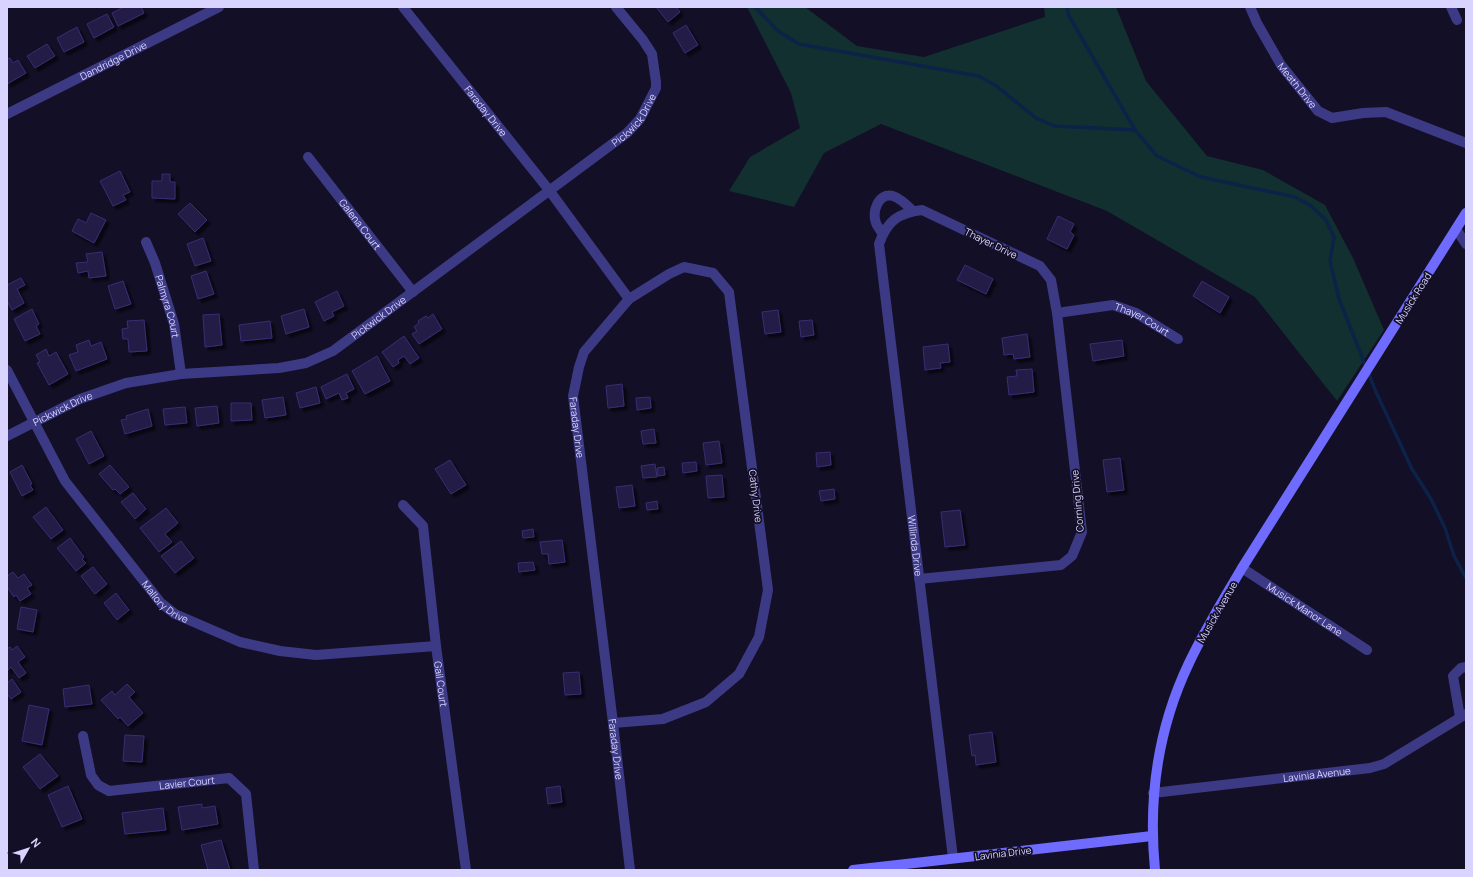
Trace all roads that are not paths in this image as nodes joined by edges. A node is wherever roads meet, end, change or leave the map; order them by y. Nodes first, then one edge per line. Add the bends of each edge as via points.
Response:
1 (219, 7) edge
2 (403, 7) edge
3 (616, 7) edge
4 (1250, 7) edge
5 (1451, 7) edge
6 (1457, 20) dead end
7 (7, 114) edge
8 (1466, 143) edge
9 (308, 157) dead end
10 (549, 190) junction
11 (913, 211) junction
12 (1466, 213) edge
13 (1456, 229) junction
14 (882, 234) junction
15 (146, 242) dead end
16 (1466, 244) edge
17 (413, 292) junction
18 (630, 299) junction
19 (1057, 313) junction
20 (1178, 339) dead end
21 (7, 370) edge
22 (181, 374) junction
23 (1360, 382) joint
24 (33, 422) junction
25 (7, 436) edge
26 (403, 505) dead end
27 (1242, 568) junction
28 (919, 579) junction
29 (436, 646) junction
30 (1367, 650) dead end
31 (1466, 667) edge
32 (1463, 715) edge
33 (614, 723) junction
34 (83, 736) dead end
35 (1153, 793) junction
36 (1152, 836) junction
37 (953, 858) junction
38 (254, 870) edge
39 (466, 870) edge
40 (630, 870) edge
41 (853, 870) edge
42 (1155, 870) edge

1 - 7 street, Dandridge Drive
2 - 10 street, Faraday Drive
3 - 10 street, Pickwick Drive via 652,54 656,88 640,119 627,133
4 - 8 street, Meath Drive via 1281,65 1318,111 1332,118 1386,112
5 - 6 street
9 - 17 street, Galena Court
10 - 17 street, Pickwick Drive
10 - 18 street, Faraday Drive
11 - 14 street via 894,218
11 - 14 street, Willinda Drive via 893,196 885,196 877,202 875,209 876,223
11 - 19 street, Thayer Drive via 922,210 1040,266 1051,280
12 - 13 street, Musick Road
13 - 16 street
13 - 23 street, Musick Road
14 - 28 street, Willinda Drive via 879,244
15 - 22 street, Palmyra Court via 174,324
17 - 22 street, Pickwick Drive via 333,351 306,363 279,368
18 - 33 street, Faraday Drive via 584,352 573,396
18 - 33 street, Cathy Drive via 669,274 684,268 713,273 729,292 768,590 758,637 739,674 706,702 663,719
19 - 20 street, Thayer Court via 1113,305 1136,313
19 - 28 street, Corning Drive via 1082,532 1072,556 1061,565
21 - 24 street, Mallory Drive
22 - 24 street, Pickwick Drive via 126,383 80,399
23 - 27 street, Musick Avenue
24 - 25 street, Pickwick Drive
24 - 29 street, Mallory Drive via 65,481 161,604 175,614 240,642 280,651 316,655
26 - 29 street, Gail Court via 423,526
27 - 30 street, Musick Manor Lane
27 - 35 street, Musick Avenue via 1201,638 1180,682 1163,737
28 - 37 street, Willinda Drive
29 - 39 street, Gail Court
31 - 32 street via 1461,668 1453,676
32 - 35 street, Lavinia Avenue via 1384,764 1370,768
33 - 40 street, Faraday Drive
34 - 38 street, Lavier Court via 91,774 98,785 109,791 229,778 246,794
35 - 36 street, Musick Avenue
36 - 37 street, Lavinia Drive
36 - 42 street, Musick Avenue
37 - 41 street, Lavinia Drive

